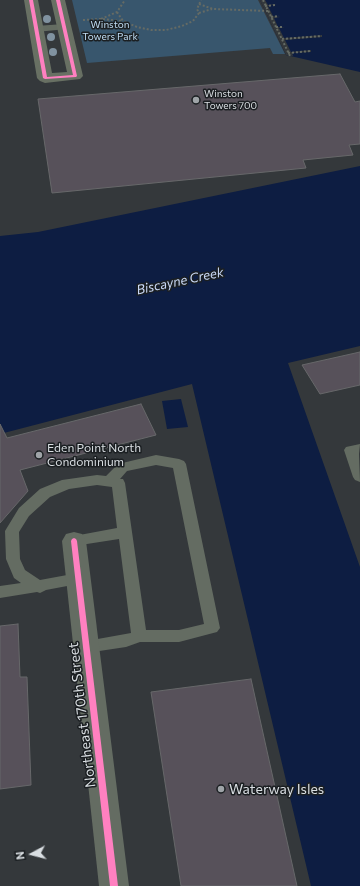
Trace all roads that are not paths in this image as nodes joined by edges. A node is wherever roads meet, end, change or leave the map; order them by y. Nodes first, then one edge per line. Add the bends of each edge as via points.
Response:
1 (31, 0) edge
2 (58, 0) edge
3 (64, 27) junction
4 (36, 29) junction
5 (360, 449) edge
6 (360, 477) edge
7 (109, 481) junction
8 (125, 532) junction
9 (74, 541) joint
10 (78, 579) junction
11 (40, 586) junction
12 (0, 592) edge
13 (139, 636) junction
14 (86, 647) junction
15 (114, 886) edge

1 - 4 street
2 - 3 street
3 - 4 lane
3 - 4 street via 75,76 45,78
5 - 6 lane via 351,450
7 - 8 lane via 118,483
7 - 11 lane via 67,484 45,493 24,512 12,531 13,559 19,574
7 - 13 lane via 123,467 156,460 179,464 212,628 179,636
8 - 9 lane
8 - 13 lane
9 - 10 street, Northeast 170th Street
10 - 11 lane
10 - 14 street, Northeast 170th Street
11 - 12 lane
13 - 14 lane via 126,641
14 - 15 street, Northeast 170th Street

